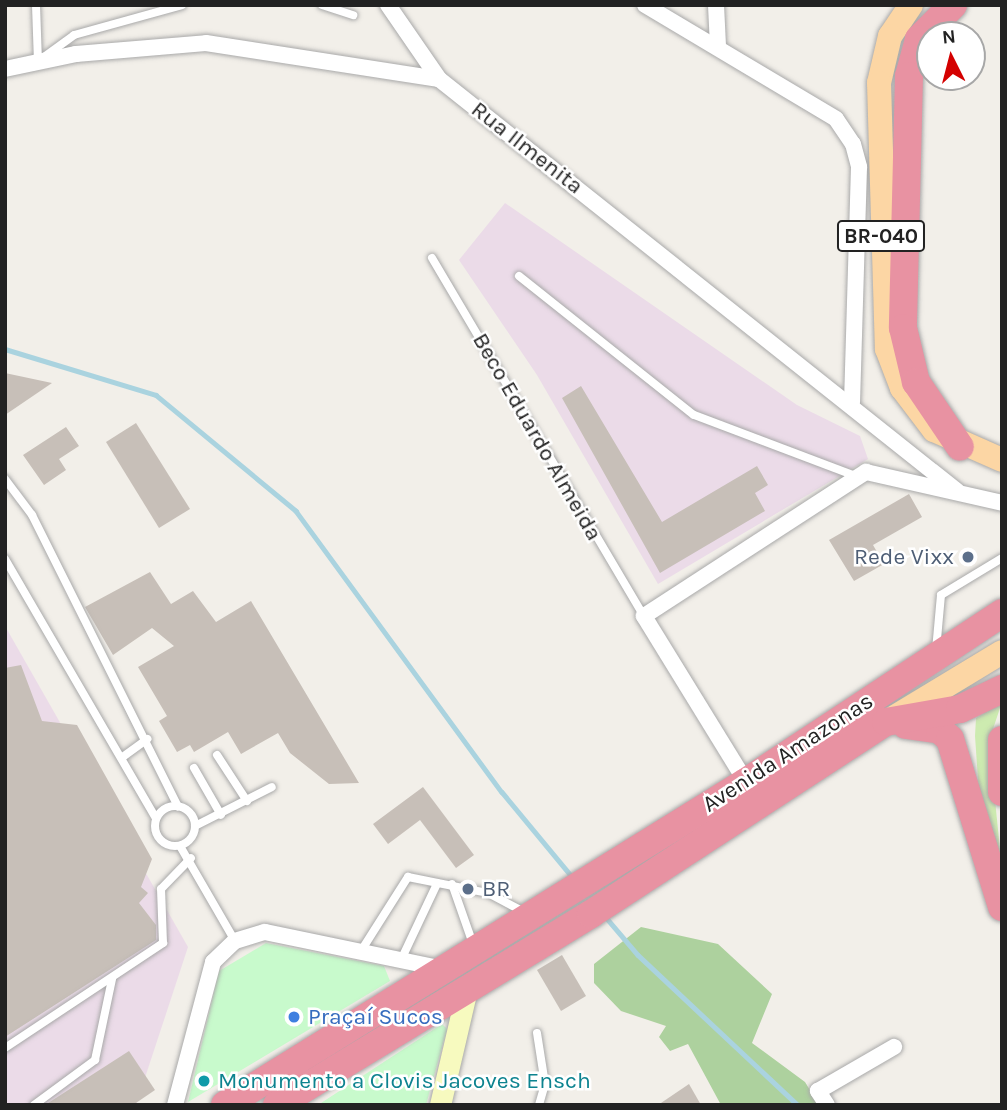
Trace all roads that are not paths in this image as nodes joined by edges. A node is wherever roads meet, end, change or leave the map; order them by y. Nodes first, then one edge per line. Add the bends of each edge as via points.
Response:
1 (36, 5) edge
2 (138, 5) edge
3 (182, 5) edge
4 (322, 5) edge
5 (388, 5) edge
6 (645, 5) edge
7 (716, 5) edge
8 (911, 5) edge
9 (953, 5) edge
10 (353, 15) dead end
11 (138, 16) junction
12 (718, 46) junction
13 (38, 61) junction
14 (5, 69) edge
15 (439, 79) junction
16 (432, 258) dead end
17 (519, 276) dead end
18 (852, 402) junction
19 (960, 447) junction
20 (1002, 460) edge
21 (858, 477) junction
22 (5, 479) edge
23 (957, 491) junction
24 (1002, 503) edge
25 (1002, 558) edge
26 (5, 559) edge
27 (1002, 613) edge
28 (644, 616) junction
29 (1002, 652) edge
30 (935, 657) junction
31 (1002, 690) edge
32 (886, 722) junction
33 (147, 739) junction
34 (1002, 740) edge
35 (217, 755) dead end
36 (124, 756) junction
37 (194, 768) dead end
38 (746, 782) junction
39 (272, 787) dead end
40 (1002, 792) edge
41 (247, 801) junction
42 (178, 807) junction
43 (221, 815) junction
44 (156, 818) junction
45 (195, 825) junction
46 (180, 846) junction
47 (191, 858) junction
48 (437, 884) junction
49 (452, 884) junction
50 (1002, 907) edge
51 (529, 915) junction
52 (235, 941) junction
53 (475, 950) junction
54 (361, 951) junction
55 (401, 960) junction
56 (443, 969) junction
57 (112, 979) junction
58 (467, 989) junction
59 (537, 1033) dead end
60 (894, 1047) dead end
61 (5, 1048) edge
62 (34, 1105) edge
63 (175, 1105) edge
64 (225, 1105) edge
65 (277, 1105) edge
66 (440, 1105) edge
67 (539, 1105) edge
68 (827, 1105) edge

1 - 13 lane
2 - 11 lane
3 - 11 lane
4 - 10 lane
5 - 15 street
6 - 12 street
7 - 12 street
8 - 19 main road, BR-040 via 890,36 878,83 885,331 892,368 912,406
9 - 19 highway via 919,39 909,76 903,328 911,370
11 - 13 lane via 74,35
12 - 18 street via 835,119 853,144 859,167
13 - 14 street, Rua Ilmenita
13 - 15 street, Rua Ilmenita via 206,43
15 - 18 street, Rua Ilmenita
16 - 28 lane, Beco Eduardo Almeida
17 - 21 lane via 694,415
18 - 23 street, Rua Ilmenita
19 - 20 main road, BR-040
21 - 23 street via 866,472
21 - 28 street
22 - 33 lane via 32,516
23 - 24 street
25 - 30 lane via 941,594
26 - 36 lane
27 - 30 highway, Avenida Amazonas
28 - 38 street
29 - 32 main road, Avenida Amazonas
30 - 38 highway, Avenida Amazonas
31 - 32 highway via 960,709
32 - 50 highway via 940,730 950,739
32 - 58 highway, Avenida Amazonas
33 - 36 lane
33 - 42 lane
34 - 40 highway
35 - 41 lane
36 - 44 lane
37 - 43 lane
38 - 51 highway, Avenida Amazonas
39 - 41 lane
41 - 43 lane
42 - 44 lane
42 - 45 lane
43 - 45 lane
44 - 46 lane via 157,836
45 - 46 lane
46 - 47 lane
47 - 52 lane
47 - 57 lane via 161,889 163,943
48 - 49 lane
48 - 54 lane via 408,877
48 - 55 lane
49 - 51 lane via 488,892
49 - 53 lane
51 - 53 highway, Avenida Amazonas
52 - 54 street via 265,932
52 - 63 street via 213,962
53 - 56 highway, Avenida Amazonas
54 - 55 street
55 - 56 street
56 - 64 highway, Avenida Amazonas
57 - 61 lane
57 - 62 lane via 95,1060
58 - 65 highway, Avenida Amazonas
58 - 66 street
59 - 67 lane via 545,1084
60 - 68 street via 818,1091

